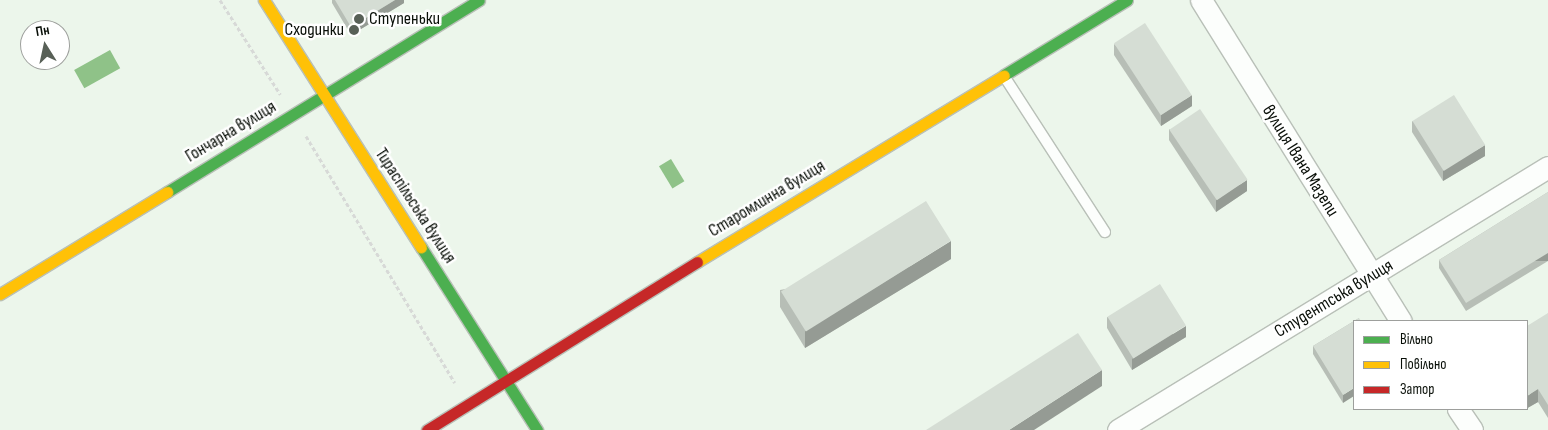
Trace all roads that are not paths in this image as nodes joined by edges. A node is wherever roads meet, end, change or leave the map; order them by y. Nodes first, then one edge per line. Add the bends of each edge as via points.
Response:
1 (264, 0) edge
2 (479, 0) edge
3 (1127, 0) edge
4 (1201, 0) edge
5 (1004, 75) junction
6 (325, 96) junction
7 (1548, 167) edge
8 (1105, 232) dead end
9 (1371, 276) junction
10 (0, 294) edge
11 (1400, 320) edge
12 (505, 379) junction
13 (1459, 410) edge
14 (427, 430) edge
15 (537, 430) edge
16 (1118, 430) edge
17 (1472, 430) edge

1 - 6 street, Тираспільська вулиця
2 - 6 street, Гончарна вулиця
3 - 5 street, Старомлинна вулиця
4 - 9 street, вулиця Івана Мазепи
5 - 8 lane
5 - 12 street, Старомлинна вулиця
6 - 10 street, Гончарна вулиця
6 - 12 street, Тираспільська вулиця
7 - 9 street, Студентська вулиця
9 - 11 street, вулиця Івана Мазепи
9 - 16 street, Студентська вулиця
12 - 14 street, Старомлинна вулиця
12 - 15 street, Тираспільська вулиця
13 - 17 street

